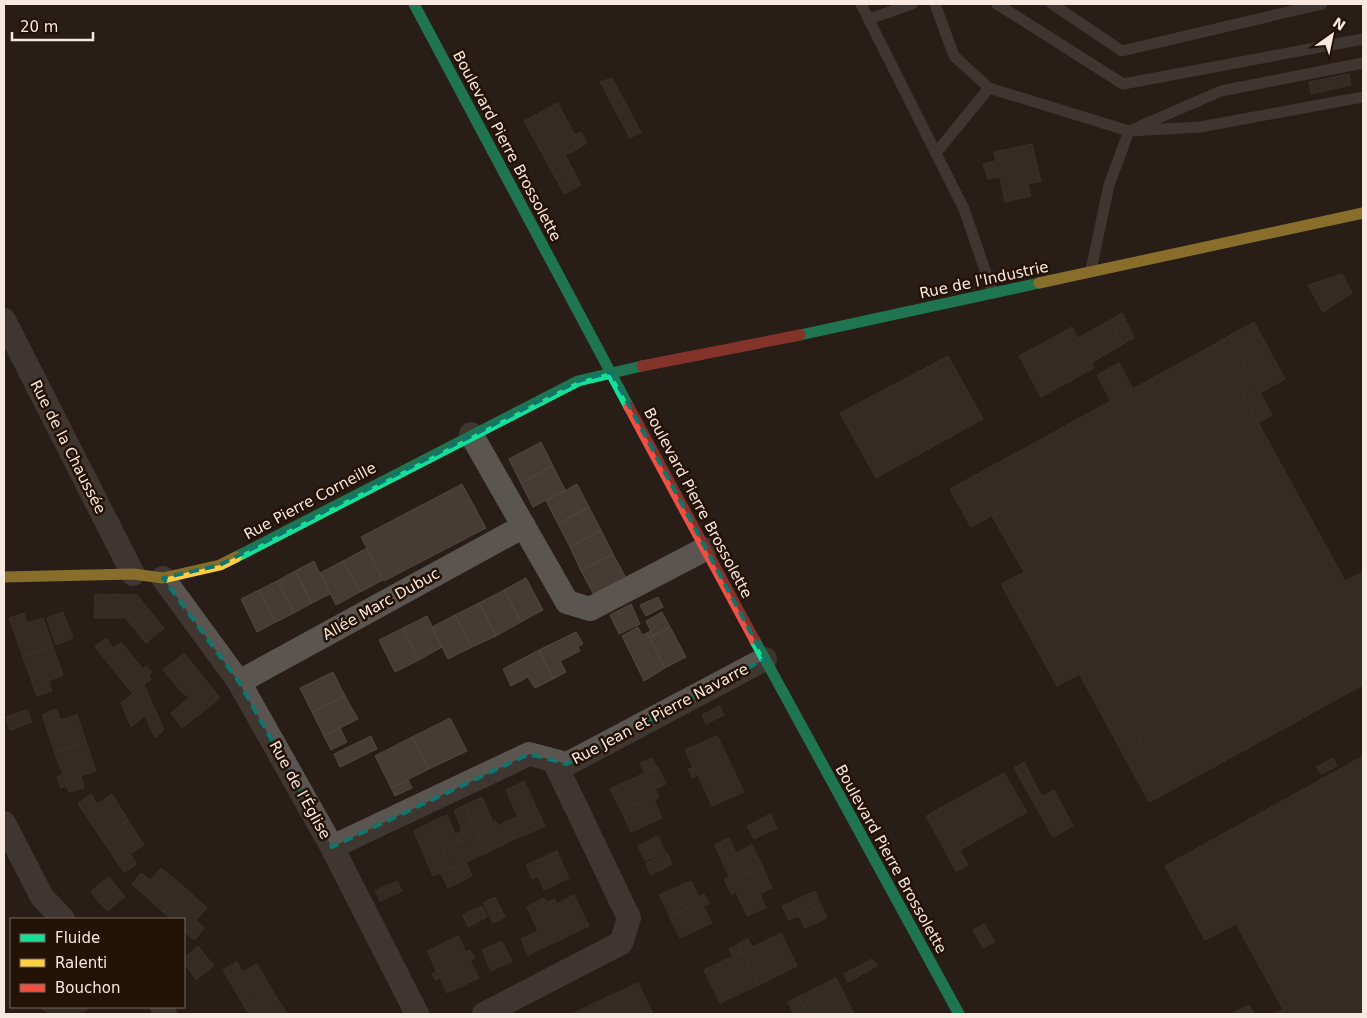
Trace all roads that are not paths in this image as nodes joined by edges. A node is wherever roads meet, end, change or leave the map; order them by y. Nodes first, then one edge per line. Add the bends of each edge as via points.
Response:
1 (414, 4) edge
2 (861, 4) edge
3 (912, 4) edge
4 (936, 4) edge
5 (997, 4) edge
6 (1052, 4) edge
7 (1322, 4) edge
8 (868, 19) junction
9 (1363, 39) edge
10 (1363, 64) edge
11 (989, 88) junction
12 (1363, 97) edge
13 (1130, 131) junction
14 (936, 153) junction
15 (1363, 213) edge
16 (1091, 272) junction
17 (993, 293) junction
18 (4, 320) edge
19 (611, 372) junction
20 (471, 434) junction
21 (524, 526) junction
22 (705, 549) junction
23 (133, 574) junction
24 (4, 577) edge
25 (163, 578) junction
26 (765, 659) junction
27 (239, 682) junction
28 (554, 761) junction
29 (4, 823) edge
30 (332, 847) junction
31 (62, 918) edge
32 (410, 1011) edge
33 (484, 1014) edge
34 (960, 1014) edge

1 - 19 street, Boulevard Pierre Brossolette
2 - 8 lane
3 - 8 lane
4 - 11 lane via 954,56
5 - 9 lane via 1124,84
6 - 7 lane via 1122,51
8 - 14 lane
10 - 13 lane via 1221,91
11 - 13 lane
11 - 14 lane
12 - 13 lane via 1200,127
13 - 16 lane via 1109,185
14 - 17 lane via 964,209
15 - 16 street, Rue de l'Industrie
16 - 17 street, Rue de l'Industrie
17 - 19 street, Rue de l'Industrie via 750,346
18 - 23 street, Rue de la Chaussée
19 - 20 street, Rue Pierre Corneille via 578,381
19 - 22 street, Boulevard Pierre Brossolette
20 - 21 street
20 - 25 street, Rue Pierre Corneille via 220,565
21 - 22 street via 567,602 590,609
21 - 27 street, Allée Marc Dubuc
22 - 26 street, Boulevard Pierre Brossolette
23 - 24 street, Rue Pierre Corneille
23 - 25 street, Rue Pierre Corneille
25 - 27 street, Rue de l'Église
26 - 28 street, Rue Jean et Pierre Navarre via 567,764
26 - 34 street, Boulevard Pierre Brossolette
27 - 30 street, Rue de l'Église
28 - 30 street, Rue Jean et Pierre Navarre via 529,754
28 - 33 street, Rue Jean et Pierre Navarre via 628,918 621,943
29 - 31 street via 42,897
30 - 32 street, Rue de l'Église

